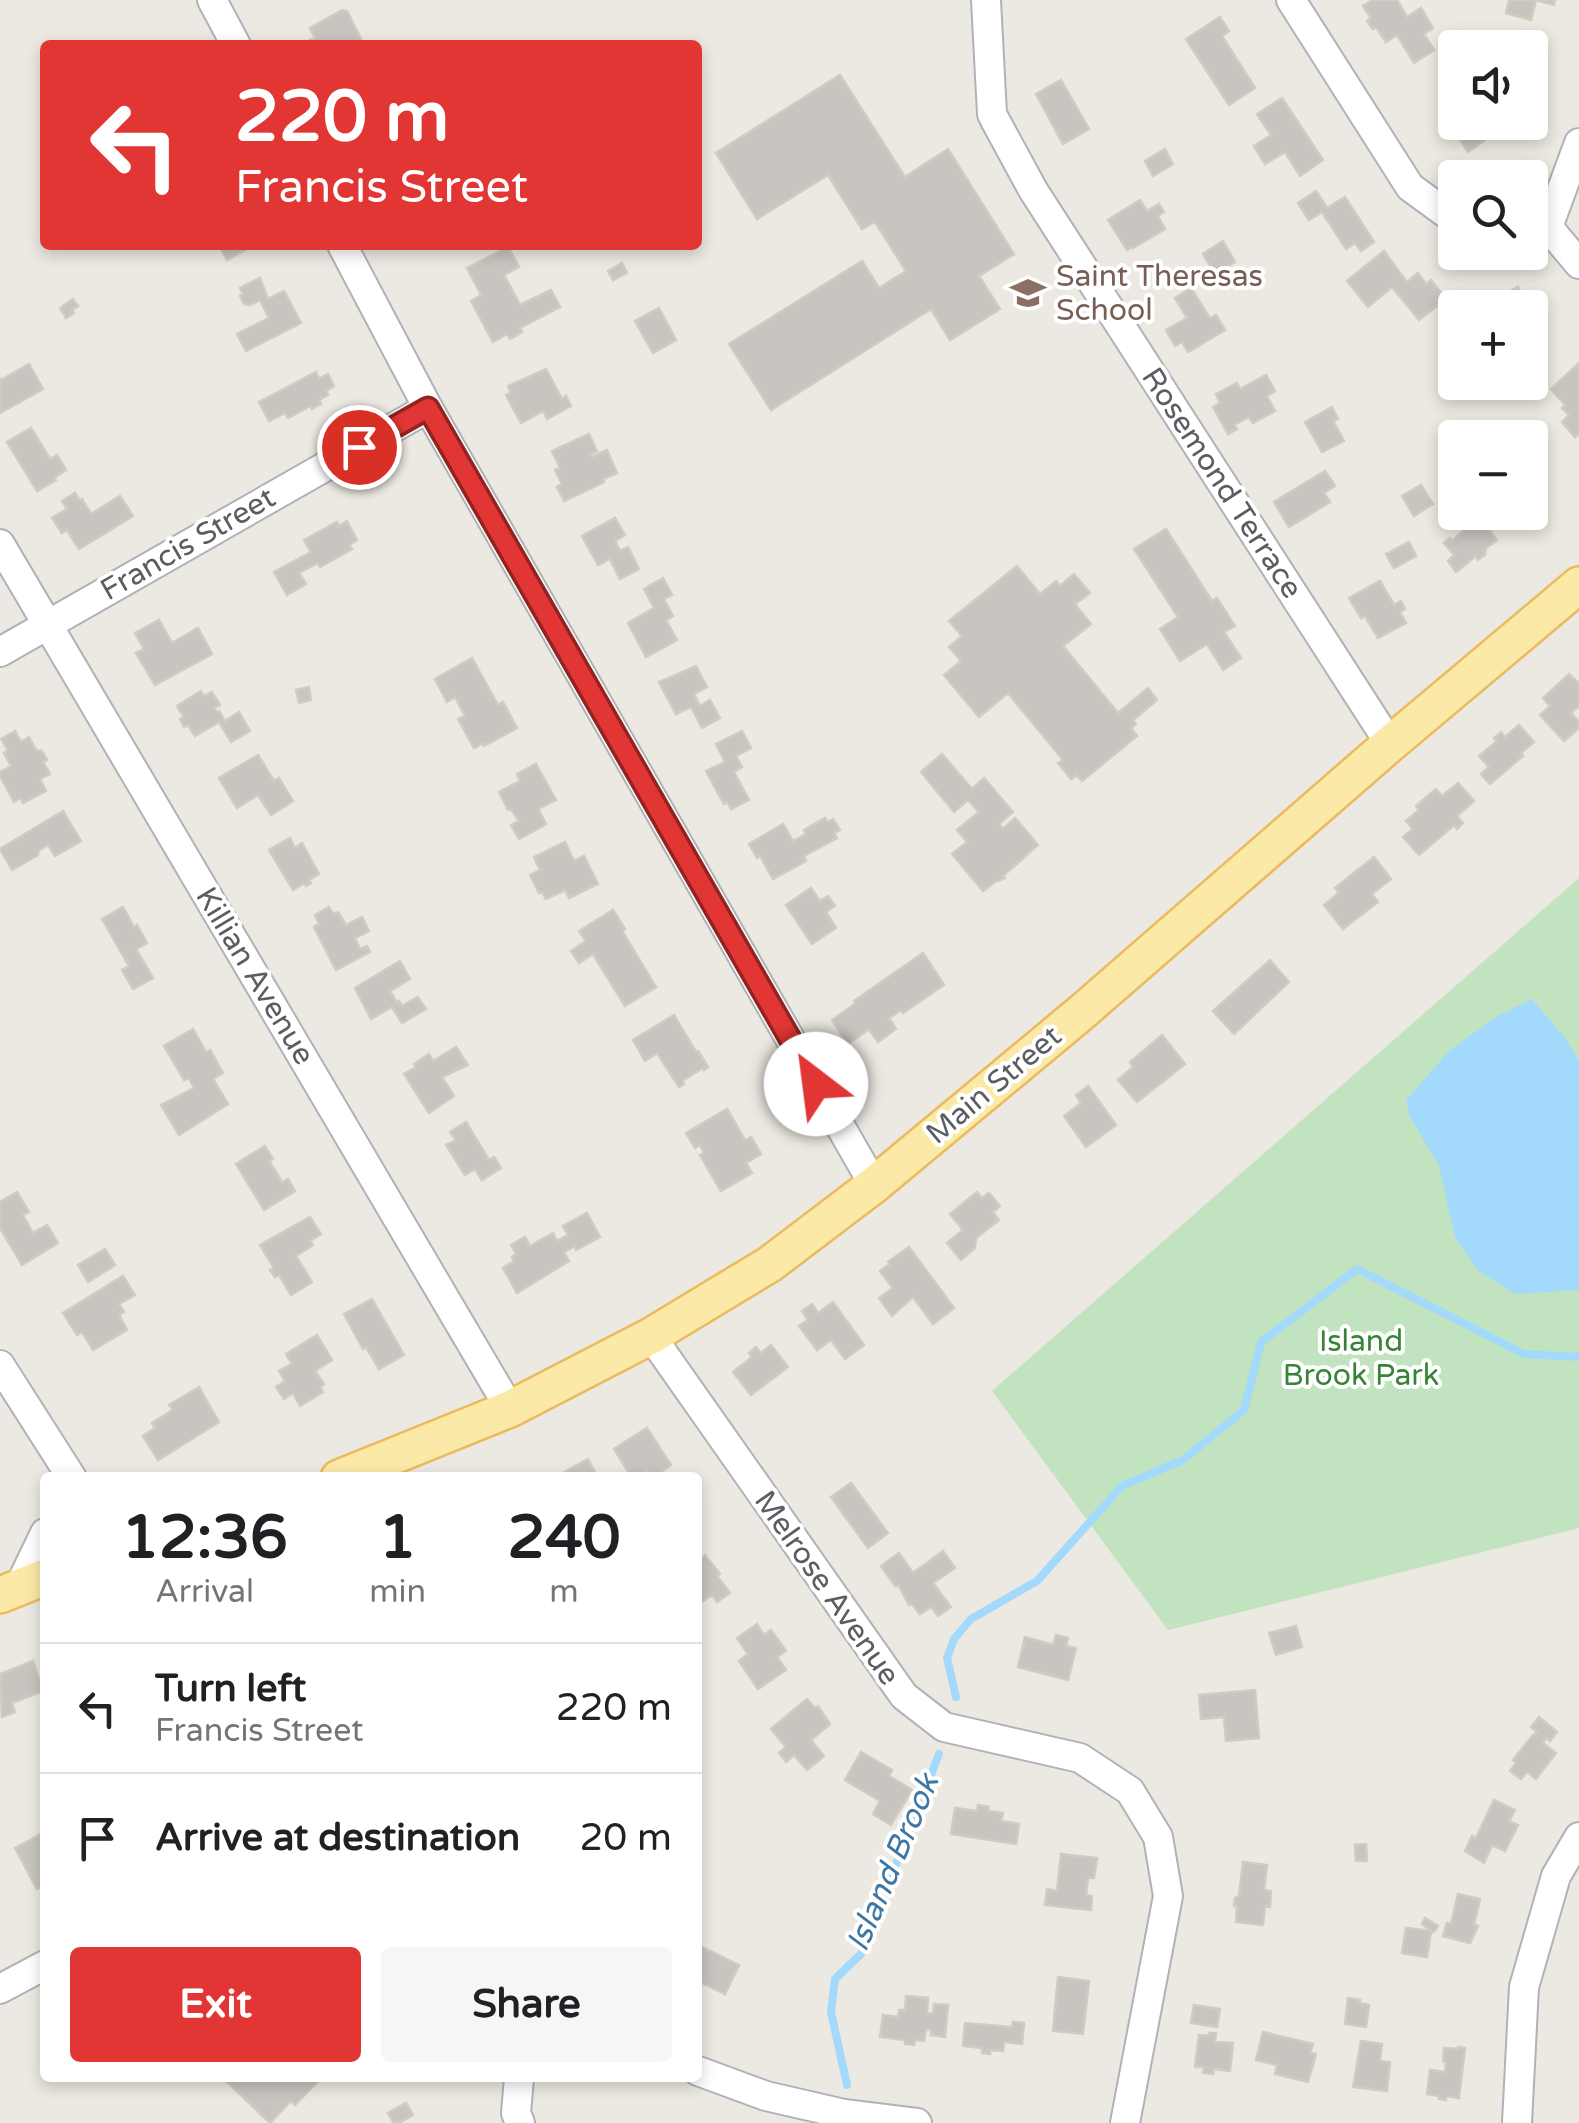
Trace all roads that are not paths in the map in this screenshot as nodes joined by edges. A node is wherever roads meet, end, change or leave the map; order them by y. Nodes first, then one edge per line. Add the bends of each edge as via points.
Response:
1 (212, 0) edge
2 (986, 0) edge
3 (1291, 0) edge
4 (233, 40) edge
5 (1579, 144) edge
6 (1438, 207) edge
7 (1548, 208) edge
8 (1548, 235) edge
9 (345, 250) edge
10 (1579, 264) edge
11 (428, 408) junction
12 (0, 544) edge
13 (1579, 585) edge
14 (47, 624) junction
15 (0, 652) edge
16 (1390, 744) junction
17 (874, 1185) junction
18 (651, 1336) junction
19 (0, 1365) edge
20 (510, 1409) junction
21 (64, 1472) edge
22 (354, 1472) edge
23 (40, 1545) edge
24 (21, 1587) edge
25 (1579, 1837) edge
26 (40, 1968) edge
27 (0, 1989) edge
28 (702, 2072) edge
29 (519, 2082) edge
30 (520, 2123) edge
31 (917, 2123) edge
32 (1125, 2123) edge
33 (1517, 2123) edge

1 - 4 street
2 - 16 street, Rosemond Terrace via 992,114 1014,155
3 - 6 street via 1410,187
5 - 7 street
8 - 10 street
9 - 11 street
11 - 14 street, Francis Street
11 - 17 street
12 - 14 street, Killian Avenue
13 - 16 main road, Main Street
14 - 15 street, Francis Street
14 - 20 street, Killian Avenue
16 - 17 main road, Main Street
17 - 18 main road, Main Street via 770,1264
18 - 20 main road, Main Street
18 - 32 street, Melrose Avenue via 904,1696 944,1726 1080,1758 1130,1791 1158,1836 1168,1896
19 - 21 street
20 - 22 main road, Main Street
23 - 24 street
25 - 33 street via 1556,1876 1524,1987
26 - 27 street
28 - 31 street via 766,2096
29 - 30 street

